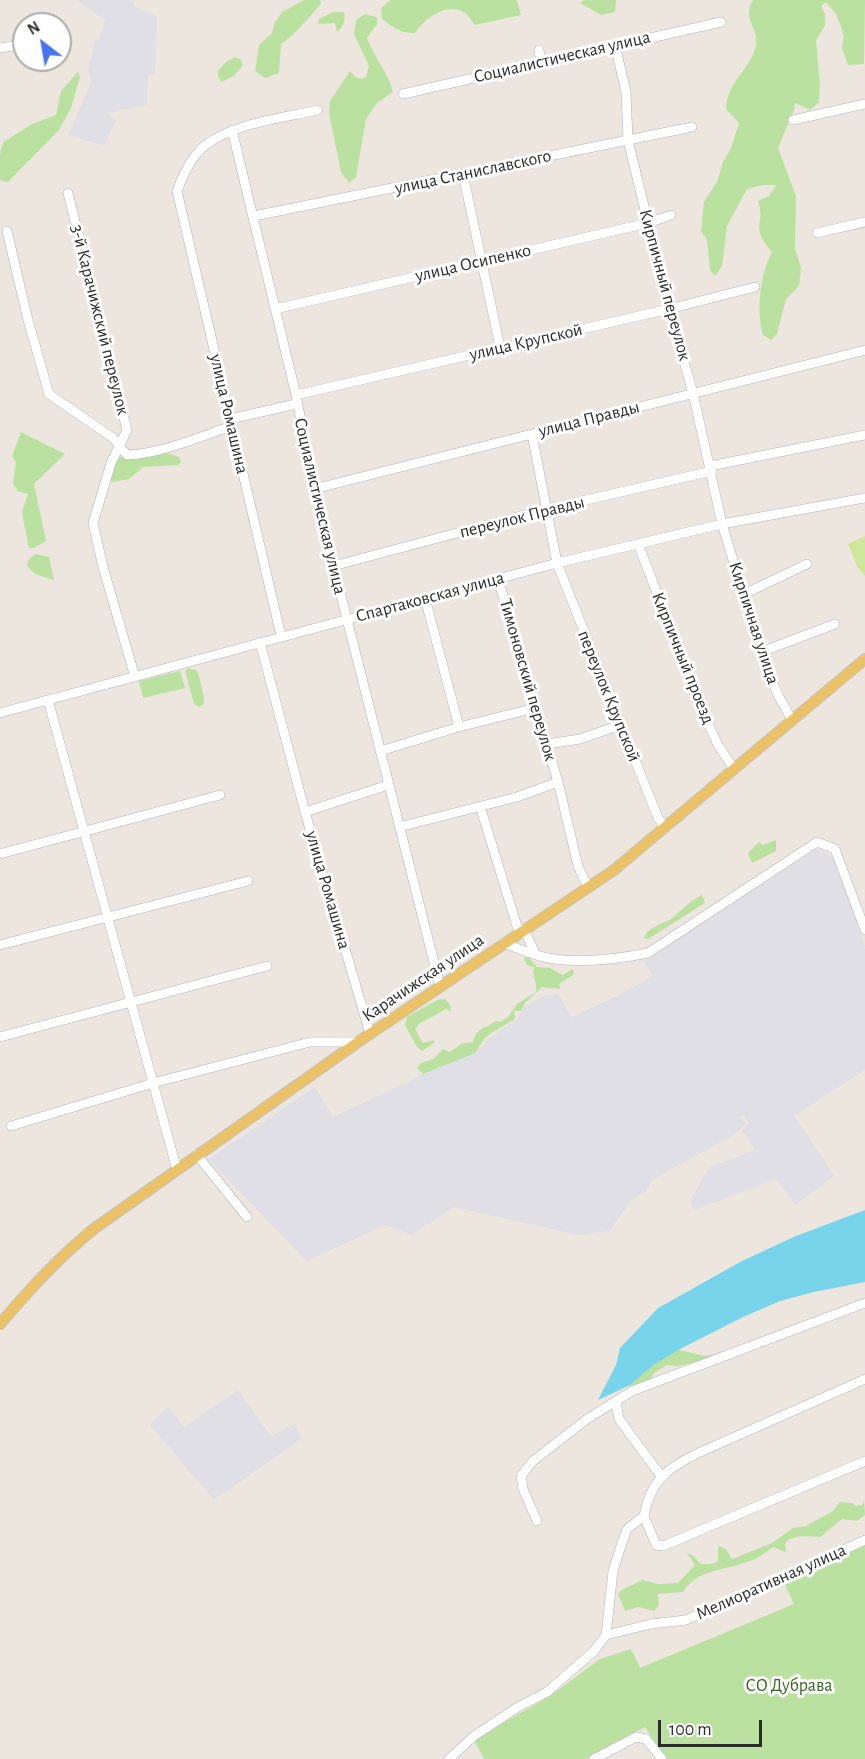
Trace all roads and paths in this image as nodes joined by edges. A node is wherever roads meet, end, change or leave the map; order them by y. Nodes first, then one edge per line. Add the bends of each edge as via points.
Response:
1 (721, 22) dead end
2 (615, 45) junction
3 (539, 50) dead end
4 (541, 62) junction
5 (403, 94) dead end
6 (865, 104) edge
7 (318, 110) dead end
8 (794, 120) dead end
9 (692, 127) dead end
10 (232, 130) junction
11 (628, 140) junction
12 (463, 174) junction
13 (68, 193) dead end
14 (671, 215) dead end
15 (254, 216) junction
16 (865, 222) edge
17 (648, 223) junction
18 (8, 231) dead end
19 (817, 233) dead end
20 (482, 261) junction
21 (755, 287) dead end
22 (275, 309) junction
23 (669, 309) junction
24 (500, 347) junction
25 (865, 350) edge
26 (693, 393) junction
27 (296, 399) junction
28 (231, 423) junction
29 (532, 434) junction
30 (865, 435) edge
31 (119, 447) junction
32 (711, 469) junction
33 (314, 489) junction
34 (865, 498) edge
35 (547, 509) junction
36 (722, 524) junction
37 (638, 544) junction
38 (557, 563) junction
39 (807, 564) dead end
40 (333, 566) junction
41 (498, 579) junction
42 (744, 594) junction
43 (425, 598) junction
44 (346, 619) junction
45 (836, 624) dead end
46 (281, 636) junction
47 (260, 642) junction
48 (761, 652) junction
49 (865, 659) edge
50 (135, 677) junction
51 (48, 700) junction
52 (535, 708) junction
53 (0, 713) edge
54 (792, 720) junction
55 (620, 725) junction
56 (459, 727) junction
57 (547, 744) junction
58 (380, 751) junction
59 (734, 769) junction
60 (558, 782) junction
61 (388, 785) junction
62 (220, 795) dead end
63 (480, 806) junction
64 (305, 812) junction
65 (399, 827) junction
66 (665, 827) junction
67 (85, 830) junction
68 (0, 854) edge
69 (248, 881) dead end
70 (588, 887) junction
71 (109, 918) junction
72 (865, 930) edge
73 (523, 931) junction
74 (504, 944) junction
75 (0, 945) edge
76 (536, 956) junction
77 (267, 966) dead end
78 (440, 986) junction
79 (131, 1001) junction
80 (370, 1034) junction
81 (0, 1037) edge
82 (358, 1042) junction
83 (153, 1083) junction
84 (11, 1126) dead end
85 (197, 1155) junction
86 (177, 1170) junction
87 (247, 1217) dead end
88 (865, 1303) edge
89 (0, 1324) edge
90 (865, 1379) edge
91 (616, 1402) junction
92 (865, 1461) edge
93 (661, 1476) junction
94 (644, 1516) junction
95 (537, 1521) dead end
96 (865, 1540) edge
97 (606, 1635) junction
98 (449, 1759) edge
99 (594, 1759) edge
100 (662, 1759) edge

1 - 2 street, Социалистическая улица
2 - 4 street, Социалистическая улица
2 - 11 street, Кирпичный переулок via 626,92
3 - 4 street
4 - 5 street, Социалистическая улица
6 - 8 street
7 - 10 street
9 - 11 street, улица Станиславского
10 - 15 street, Социалистическая улица
10 - 28 street, улица Ромашина via 200,150 177,191
11 - 12 street, улица Станиславского
11 - 17 street, Кирпичный переулок
12 - 15 street, улица Станиславского
12 - 20 street
13 - 31 street, 3-й Карачижский переулок via 127,430
14 - 17 street, улица Осипенко
15 - 22 street, Социалистическая улица
16 - 19 street
17 - 20 street, улица Осипенко
17 - 23 street, Кирпичный переулок
18 - 31 street via 49,394 113,438
20 - 22 street, улица Осипенко
20 - 24 street
21 - 23 street, улица Крупской
22 - 27 street, Социалистическая улица
23 - 24 street, улица Крупской
23 - 26 street, Кирпичный переулок
24 - 27 street, улица Крупской
25 - 26 street, улица Правды
26 - 29 street, улица Правды
26 - 32 street, Кирпичный переулок
27 - 28 street, улица Крупской
27 - 33 street, Социалистическая улица
28 - 31 street, улица Крупской via 137,454 127,454
28 - 46 street, улица Ромашина
29 - 33 street, улица Правды
29 - 35 street, переулок Крупской
30 - 32 street, переулок Правды
31 - 50 street, 3-й Карачижский переулок via 93,523
32 - 35 street, переулок Правды
32 - 36 street, Кирпичный переулок
33 - 40 street, Социалистическая улица
34 - 36 street, Спартаковская улица
35 - 38 street, переулок Крупской
35 - 40 street, переулок Правды
36 - 37 street, Спартаковская улица
36 - 42 street, Кирпичная улица
37 - 38 street, Спартаковская улица
37 - 59 street, Кирпичный проезд via 707,722
38 - 41 street, Спартаковская улица
38 - 55 street, переулок Крупской
39 - 42 street
40 - 44 street, Социалистическая улица
41 - 43 street, Спартаковская улица
41 - 52 street, Тимоновский переулок
42 - 48 street, Кирпичная улица
43 - 44 street, Спартаковская улица
43 - 56 street
44 - 46 street, Спартаковская улица
44 - 58 street, Социалистическая улица
45 - 48 street
46 - 47 street, Спартаковская улица
47 - 50 street, Спартаковская улица
47 - 64 street, улица Ромашина
48 - 54 street, Кирпичная улица
49 - 54 main road, Карачижская улица
50 - 51 street, Спартаковская улица
51 - 53 street, Спартаковская улица
51 - 67 street
52 - 56 street
52 - 57 street, Тимоновский переулок
54 - 59 main road, Карачижская улица
55 - 57 street via 580,739
55 - 66 street, переулок Крупской
56 - 58 street
57 - 60 street, Тимоновский переулок
58 - 61 street, Социалистическая улица
59 - 66 main road, Карачижская улица
60 - 63 street, Тимоновский переулок
60 - 70 street, Тимоновский переулок via 578,866
61 - 64 street
61 - 65 street, Социалистическая улица
62 - 67 street
63 - 65 street, Тимоновский переулок
63 - 73 street via 517,926
64 - 80 street, улица Ромашина
65 - 78 street, Социалистическая улица
66 - 70 main road, Карачижская улица
67 - 68 street
67 - 71 street
69 - 71 street
70 - 73 main road, Карачижская улица
71 - 75 street
71 - 79 street
72 - 76 street via 835,849 817,842 648,953 616,959
73 - 74 main road, Карачижская улица
73 - 76 street
74 - 76 street
74 - 78 main road, Карачижская улица
77 - 79 street
78 - 80 main road, Карачижская улица
79 - 81 street
79 - 83 street
80 - 82 main road, Карачижская улица
82 - 83 street via 310,1042
82 - 85 main road, Карачижская улица
83 - 84 street
83 - 86 street
85 - 86 main road, Карачижская улица
85 - 87 street
86 - 89 main road, Карачижская улица via 70,1248
88 - 91 street via 632,1391
90 - 93 street via 696,1454
91 - 93 street via 619,1419
91 - 95 street via 533,1461 521,1476
92 - 94 street via 663,1546 656,1545
93 - 94 street via 646,1502
94 - 97 street via 627,1529 620,1549 613,1571
96 - 97 street, Мелиоративная улица via 686,1620
97 - 98 street via 594,1651 547,1692 474,1736
99 - 100 street via 636,1737 646,1739

